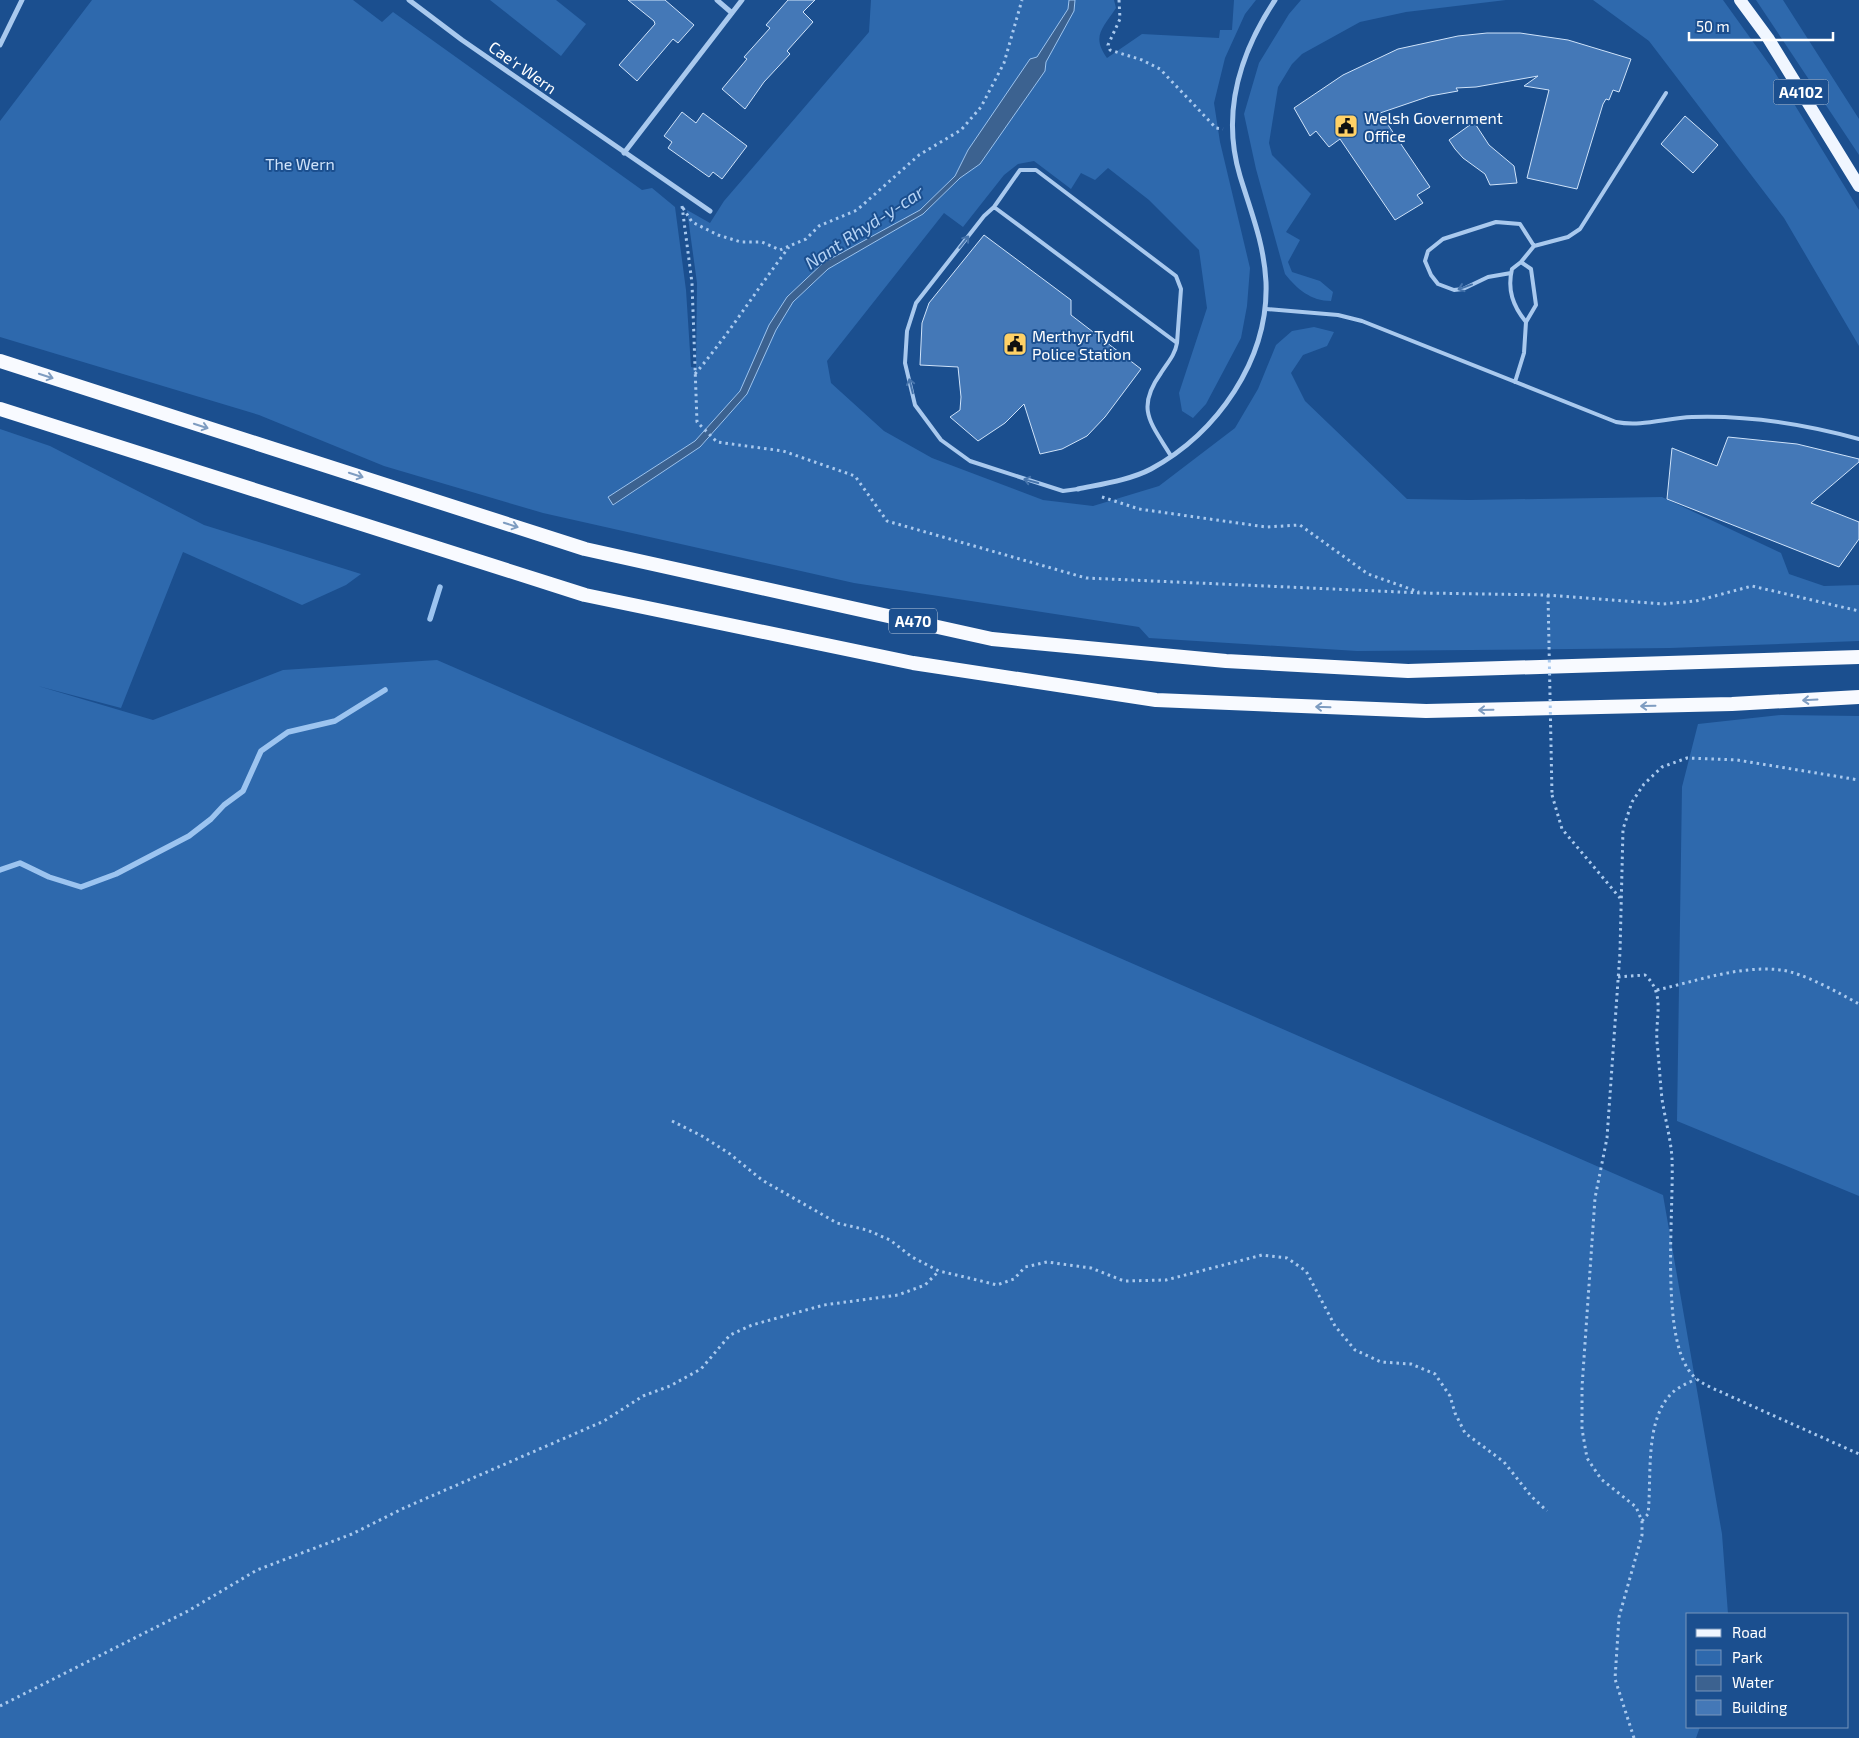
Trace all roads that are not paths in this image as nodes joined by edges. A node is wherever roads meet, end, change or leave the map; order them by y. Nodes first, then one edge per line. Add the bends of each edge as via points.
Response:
1 (22, 0) edge
2 (410, 0) edge
3 (717, 0) edge
4 (742, 0) edge
5 (1275, 0) edge
6 (1740, 0) edge
7 (732, 13) junction
8 (0, 45) edge
9 (1666, 92) dead end
10 (624, 153) junction
11 (1859, 186) edge
12 (994, 207) junction
13 (710, 211) dead end
14 (1534, 246) junction
15 (1522, 262) junction
16 (1511, 273) junction
17 (1266, 309) junction
18 (1526, 322) junction
19 (1177, 342) junction
20 (0, 361) edge
21 (1516, 382) junction
22 (0, 409) edge
23 (1859, 439) edge
24 (1171, 456) junction
25 (1078, 490) joint
26 (1859, 657) edge
27 (1859, 698) edge

1 - 8 street
2 - 10 street, Cae'r Wern
3 - 7 street
4 - 7 street
5 - 17 street via 1255,30 1234,94 1233,132 1239,174 1259,230
6 - 11 main road, A4102 via 1768,38
7 - 10 street
9 - 14 lane via 1580,229 1568,237
10 - 13 street, Cae'r Wern
12 - 19 lane
12 - 19 lane via 1020,170 1036,170 1176,276 1181,290
25 -> 12 lane via 1062,491 970,461 941,440 915,405 906,364 907,331 916,303
14 - 15 lane
16 -> 14 lane via 1488,277 1454,290 1438,284 1425,261 1428,252 1442,239 1496,222 1520,224
15 - 16 lane
15 - 18 lane via 1531,269 1536,305
16 - 18 lane via 1512,302
17 - 21 lane via 1338,315 1362,321
17 - 24 street via 1257,344 1232,396 1211,424
18 - 21 lane via 1524,353
19 - 24 lane via 1176,353 1149,391 1146,407
20 -> 26 highway, A470 via 585,549 992,639 1226,661 1408,671
21 - 23 lane via 1616,422 1632,425 1690,417 1732,417 1772,420
27 -> 22 highway, A470 via 1426,711 1156,700 913,663 584,595
24 - 25 street via 1149,470

